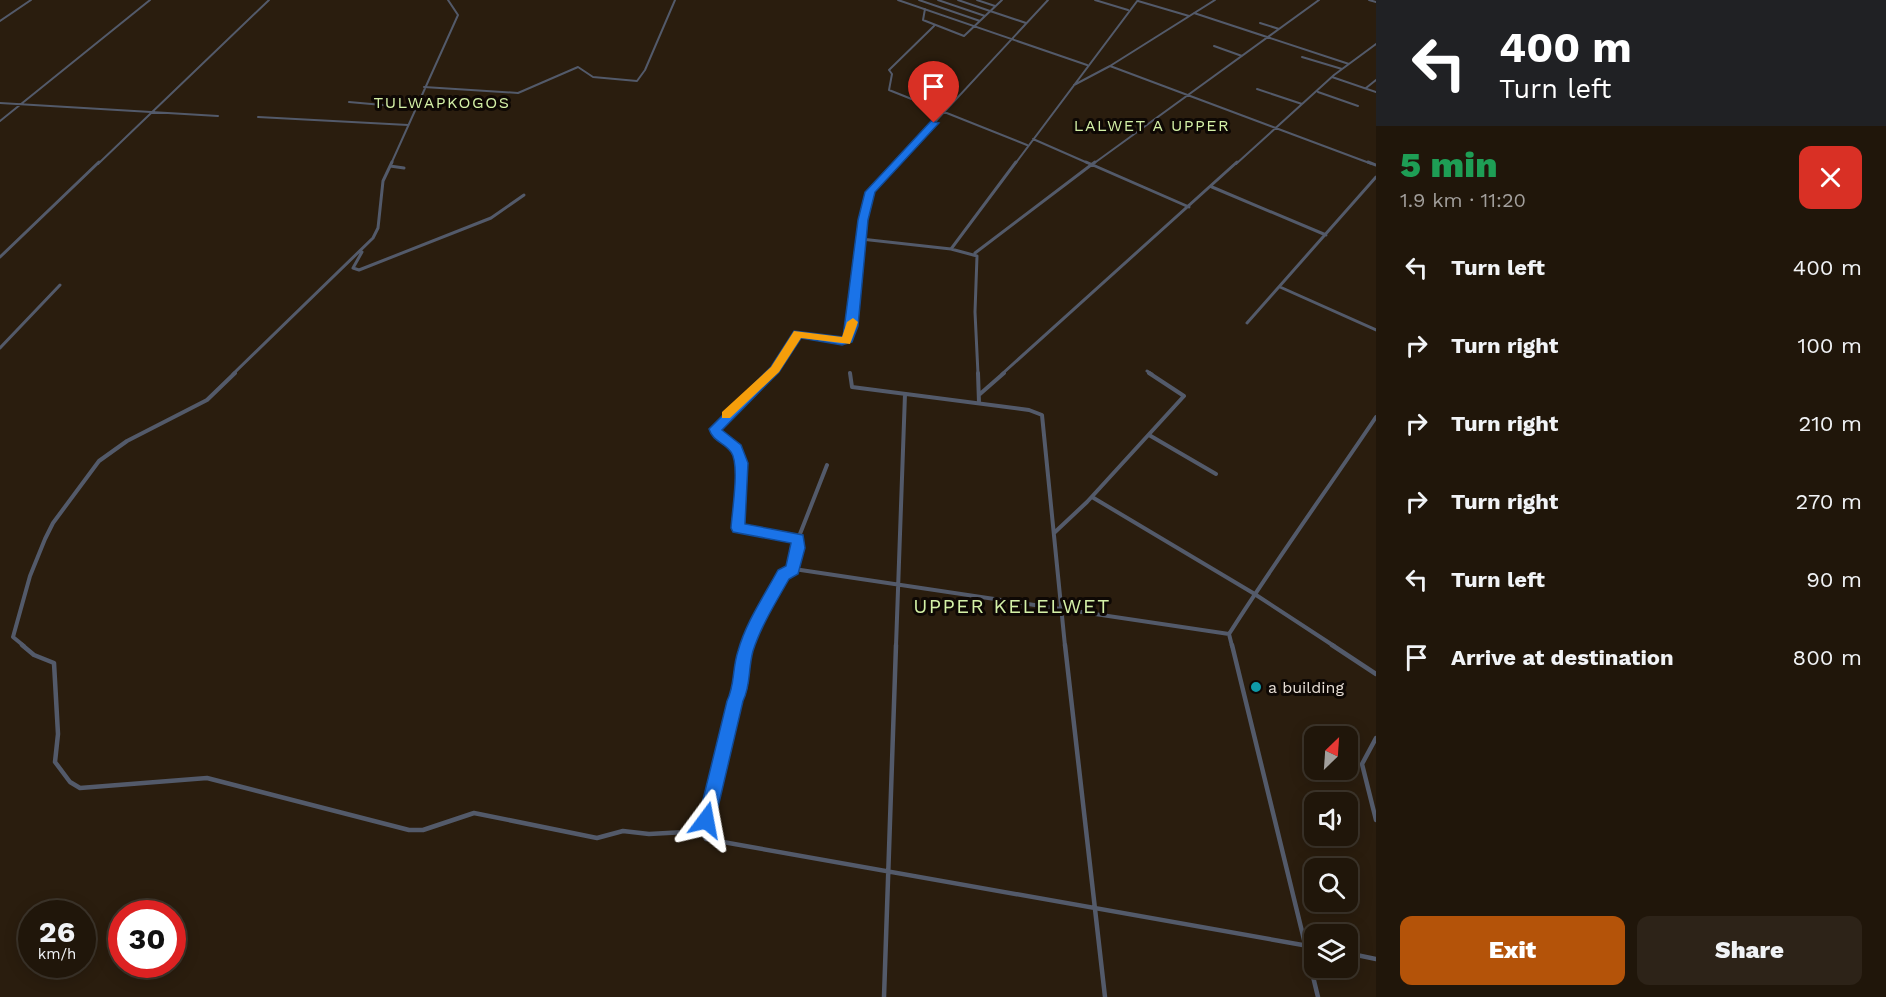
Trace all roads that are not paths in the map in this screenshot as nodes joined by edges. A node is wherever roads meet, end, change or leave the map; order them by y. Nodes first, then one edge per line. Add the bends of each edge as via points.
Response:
1 (32, 0) edge
2 (150, 0) edge
3 (269, 0) edge
4 (448, 0) edge
5 (675, 0) edge
6 (898, 0) edge
7 (919, 0) edge
8 (938, 0) edge
9 (958, 0) edge
10 (977, 0) edge
11 (1002, 0) edge
12 (1048, 0) edge
13 (1095, 0) edge
14 (1138, 0) edge
15 (1215, 0) edge
16 (1319, 0) edge
17 (1370, 0) edge
18 (945, 2) junction
19 (1376, 2) edge
20 (996, 6) junction
21 (940, 7) junction
22 (925, 9) junction
23 (1128, 10) junction
24 (990, 11) junction
25 (934, 12) junction
26 (1193, 13) junction
27 (985, 16) junction
28 (1189, 16) junction
29 (0, 21) edge
30 (980, 21) junction
31 (1026, 23) junction
32 (1260, 23) dead end
33 (934, 26) junction
34 (975, 26) junction
35 (1280, 29) junction
36 (1268, 38) junction
37 (1012, 39) junction
38 (1376, 44) edge
39 (1214, 46) dead end
40 (1243, 56) junction
41 (1302, 57) dead end
42 (1349, 64) junction
43 (1087, 65) junction
44 (1110, 66) junction
45 (1342, 69) junction
46 (1332, 77) junction
47 (1376, 80) edge
48 (1073, 85) junction
49 (424, 87) junction
50 (1257, 89) dead end
51 (1366, 89) junction
52 (1318, 92) junction
53 (1376, 92) edge
54 (1189, 96) junction
55 (349, 102) dead end
56 (0, 103) edge
57 (20, 105) junction
58 (1303, 105) junction
59 (1358, 106) dead end
60 (416, 108) junction
61 (151, 112) junction
62 (944, 112) junction
63 (218, 116) dead end
64 (258, 117) dead end
65 (0, 120) edge
66 (408, 125) junction
67 (1276, 128) junction
68 (1033, 139) junction
69 (1027, 145) junction
70 (1092, 165) junction
71 (1376, 165) edge
72 (390, 166) junction
73 (404, 168) dead end
74 (1376, 177) edge
75 (1374, 182) edge
76 (1212, 187) junction
77 (524, 195) dead end
78 (1189, 207) junction
79 (1326, 235) junction
80 (861, 239) junction
81 (362, 249) junction
82 (951, 249) junction
83 (975, 253) junction
84 (0, 257) edge
85 (60, 285) dead end
86 (1280, 287) junction
87 (1247, 322) dead end
88 (1376, 330) edge
89 (0, 348) edge
90 (1147, 372) dead end
91 (850, 373) dead end
92 (905, 394) junction
93 (980, 394) junction
94 (979, 403) junction
95 (1376, 417) edge
96 (1149, 435) junction
97 (827, 465) dead end
98 (1216, 474) dead end
99 (1092, 497) junction
100 (1054, 533) junction
101 (798, 539) junction
102 (793, 569) junction
103 (898, 584) junction
104 (1253, 593) junction
105 (1062, 609) junction
106 (1229, 634) junction
107 (1376, 674) edge
108 (1376, 738) edge
109 (1376, 820) edge
110 (704, 831) junction
111 (890, 871) junction
112 (1094, 906) junction
113 (1304, 938) edge
114 (1304, 946) edge
115 (1358, 956) edge
116 (1376, 959) edge
117 (1314, 978) edge
118 (884, 997) edge
119 (1105, 997) edge
120 (1318, 997) edge

1 - 29 street
2 - 57 street
3 - 61 street
4 - 49 street via 458,15
5 - 49 street via 637,81 593,77 578,67 518,93
6 - 22 street
7 - 21 street
8 - 18 street
9 - 24 street
10 - 20 street
11 - 20 street
12 - 31 street
13 - 23 street
14 - 23 street
14 - 28 street
15 - 26 street
16 - 35 street
17 - 19 street
18 - 21 street
18 - 27 street
20 - 24 street
21 - 25 street
21 - 30 street
22 - 25 street
22 - 33 street via 923,20
23 - 43 street
24 - 27 street
24 - 31 street
25 - 34 street
26 - 28 street
26 - 36 street
27 - 30 street
28 - 44 street
30 - 34 street
31 - 37 street
32 - 35 street
33 - 34 street via 964,36
33 - 62 street via 889,70 889,90
34 - 37 street
35 - 36 street
36 - 40 street
36 - 42 street
37 - 43 street
37 - 62 street
38 - 42 street
39 - 40 street
40 - 54 street
41 - 45 street
42 - 45 street
43 - 48 street
44 - 48 street
44 - 54 street
45 - 46 street
46 - 51 street
46 - 52 street
47 - 51 street
48 - 68 street
49 - 60 street
50 - 58 street
51 - 53 street
52 - 58 street
52 - 59 street
54 - 67 street
54 - 70 street
55 - 60 street
56 - 57 street
57 - 61 street
57 - 65 street
58 - 67 street
60 - 66 street
61 - 63 street
61 - 84 street
62 - 69 street
62 - 80 street via 872,189
64 - 66 street
66 - 72 street
67 - 71 street
67 - 76 street
68 - 69 street
68 - 70 street
69 - 82 street
70 - 78 street
70 - 83 street
72 - 73 street
72 - 81 street via 381,191 376,232
74 - 75 street
75 - 79 street
76 - 78 street
76 - 79 street
77 - 81 street via 490,218 359,270 353,268
78 - 93 street
79 - 86 street
80 - 82 street
80 - 101 street via 848,339 798,334 775,370 715,429 717,436 736,448 742,463 738,528
81 - 110 street via 207,400 107,453 53,523 30,576 13,637 34,655 54,663 58,734 55,762 70,782 80,788 207,778 409,830 423,831 474,813 597,838 623,831
82 - 83 street
83 - 93 street
85 - 89 street
86 - 87 street
86 - 88 street
90 - 96 street via 1184,394
91 - 92 street via 852,387
92 - 94 street
92 - 103 street
93 - 94 street
94 - 100 street via 1042,415
95 - 104 street
96 - 98 street
96 - 99 street
97 - 101 street
99 - 100 street
99 - 104 street
100 - 105 street
101 - 102 street
102 - 103 street
102 - 110 street via 783,574 745,652 740,673 742,686
103 - 105 street
103 - 111 street
104 - 106 street
104 - 107 street
105 - 106 street
105 - 112 street
106 - 113 street
108 - 109 street via 1362,771
110 - 111 street via 706,839
111 - 112 street
111 - 118 street
112 - 114 street
112 - 119 street
115 - 116 street
117 - 120 street

